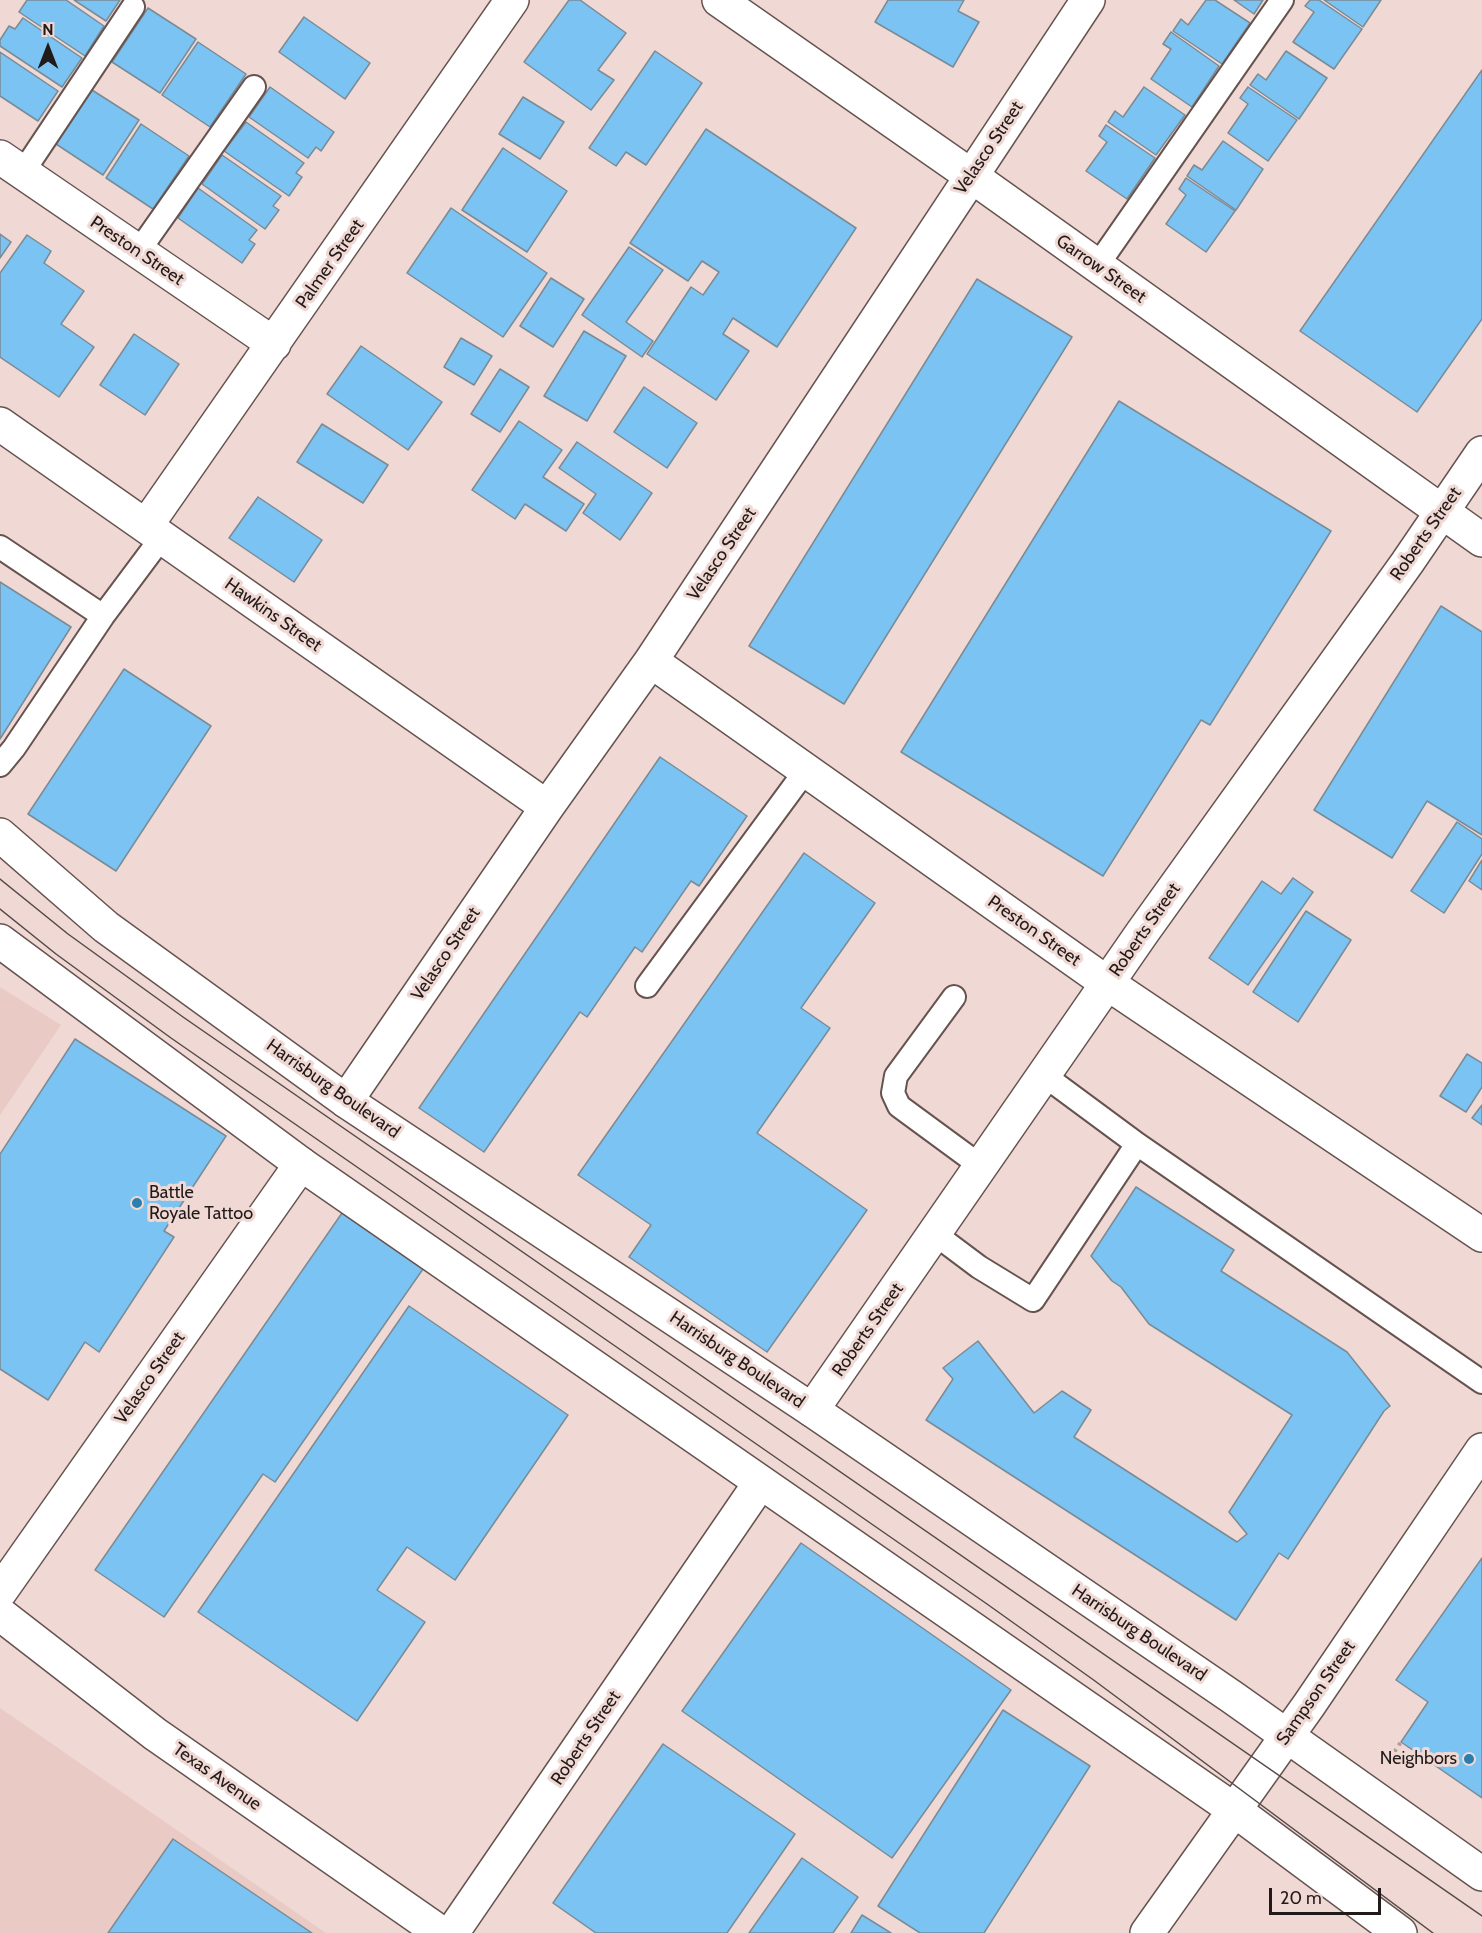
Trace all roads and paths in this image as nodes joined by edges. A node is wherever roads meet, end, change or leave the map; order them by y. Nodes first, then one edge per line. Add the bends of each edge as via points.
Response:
1 (512, 0) edge
2 (719, 0) edge
3 (1088, 0) edge
4 (1282, 0) edge
5 (133, 7) dead end
6 (254, 87) dead end
7 (11, 165) edge
8 (970, 175) junction
9 (138, 252) junction
10 (1097, 266) junction
11 (274, 344) junction
12 (1, 426) edge
13 (1482, 453) edge
14 (1442, 512) junction
15 (154, 531) junction
16 (1482, 540) edge
17 (0, 547) edge
18 (103, 616) junction
19 (651, 661) junction
20 (0, 765) edge
21 (806, 770) junction
22 (547, 807) junction
23 (0, 835) edge
24 (0, 941) edge
25 (1107, 983) junction
26 (647, 986) dead end
27 (954, 997) dead end
28 (1045, 1076) junction
29 (346, 1101) junction
30 (1137, 1144) junction
31 (301, 1164) junction
32 (981, 1167) junction
33 (935, 1234) junction
34 (1482, 1235) edge
35 (1482, 1382) edge
36 (812, 1410) junction
37 (1482, 1450) edge
38 (760, 1483) junction
39 (0, 1592) edge
40 (0, 1614) edge
41 (1287, 1736) junction
42 (1401, 1742) dead end
43 (1395, 1750) dead end
44 (1233, 1809) junction
45 (1482, 1874) edge
46 (441, 1933) edge
47 (453, 1933) edge
48 (1147, 1933) edge
49 (1400, 1933) edge

1 - 11 street, Palmer Street
2 - 8 street, Garrow Street
3 - 8 street, Velasco Street
4 - 10 lane
5 - 7 lane
6 - 9 lane
7 - 9 street, Preston Street
8 - 10 street, Garrow Street
8 - 19 street, Velasco Street
9 - 11 street, Preston Street
10 - 14 street, Garrow Street
11 - 15 street, Palmer Street
12 - 15 street, Hawkins Street
13 - 14 street, Roberts Street
14 - 16 street, Garrow Street
14 - 25 street, Roberts Street
15 - 18 lane
15 - 22 street, Hawkins Street
17 - 18 lane
18 - 20 lane
19 - 21 street, Preston Street
19 - 22 street, Velasco Street
21 - 25 street, Preston Street
21 - 26 lane
22 - 29 street, Velasco Street
23 - 29 street, Harrisburg Boulevard via 106,927
24 - 31 street
25 - 28 street, Roberts Street
25 - 34 street, Preston Street
27 - 32 lane via 896,1076 893,1093 899,1106
28 - 30 lane
28 - 32 street, Roberts Street
29 - 36 street, Harrisburg Boulevard
30 - 33 lane via 1033,1300
30 - 35 lane
31 - 38 street
31 - 39 street, Velasco Street
32 - 33 street, Roberts Street
33 - 36 street, Roberts Street
36 - 41 street, Harrisburg Boulevard
37 - 41 street, Sampson Street
38 - 44 street
38 - 47 street, Roberts Street
40 - 46 street, Texas Avenue via 155,1734
41 - 44 street, Sampson Street
41 - 45 street, Harrisburg Boulevard
42 - 43 path
44 - 48 street, Sampson Street
44 - 49 street

